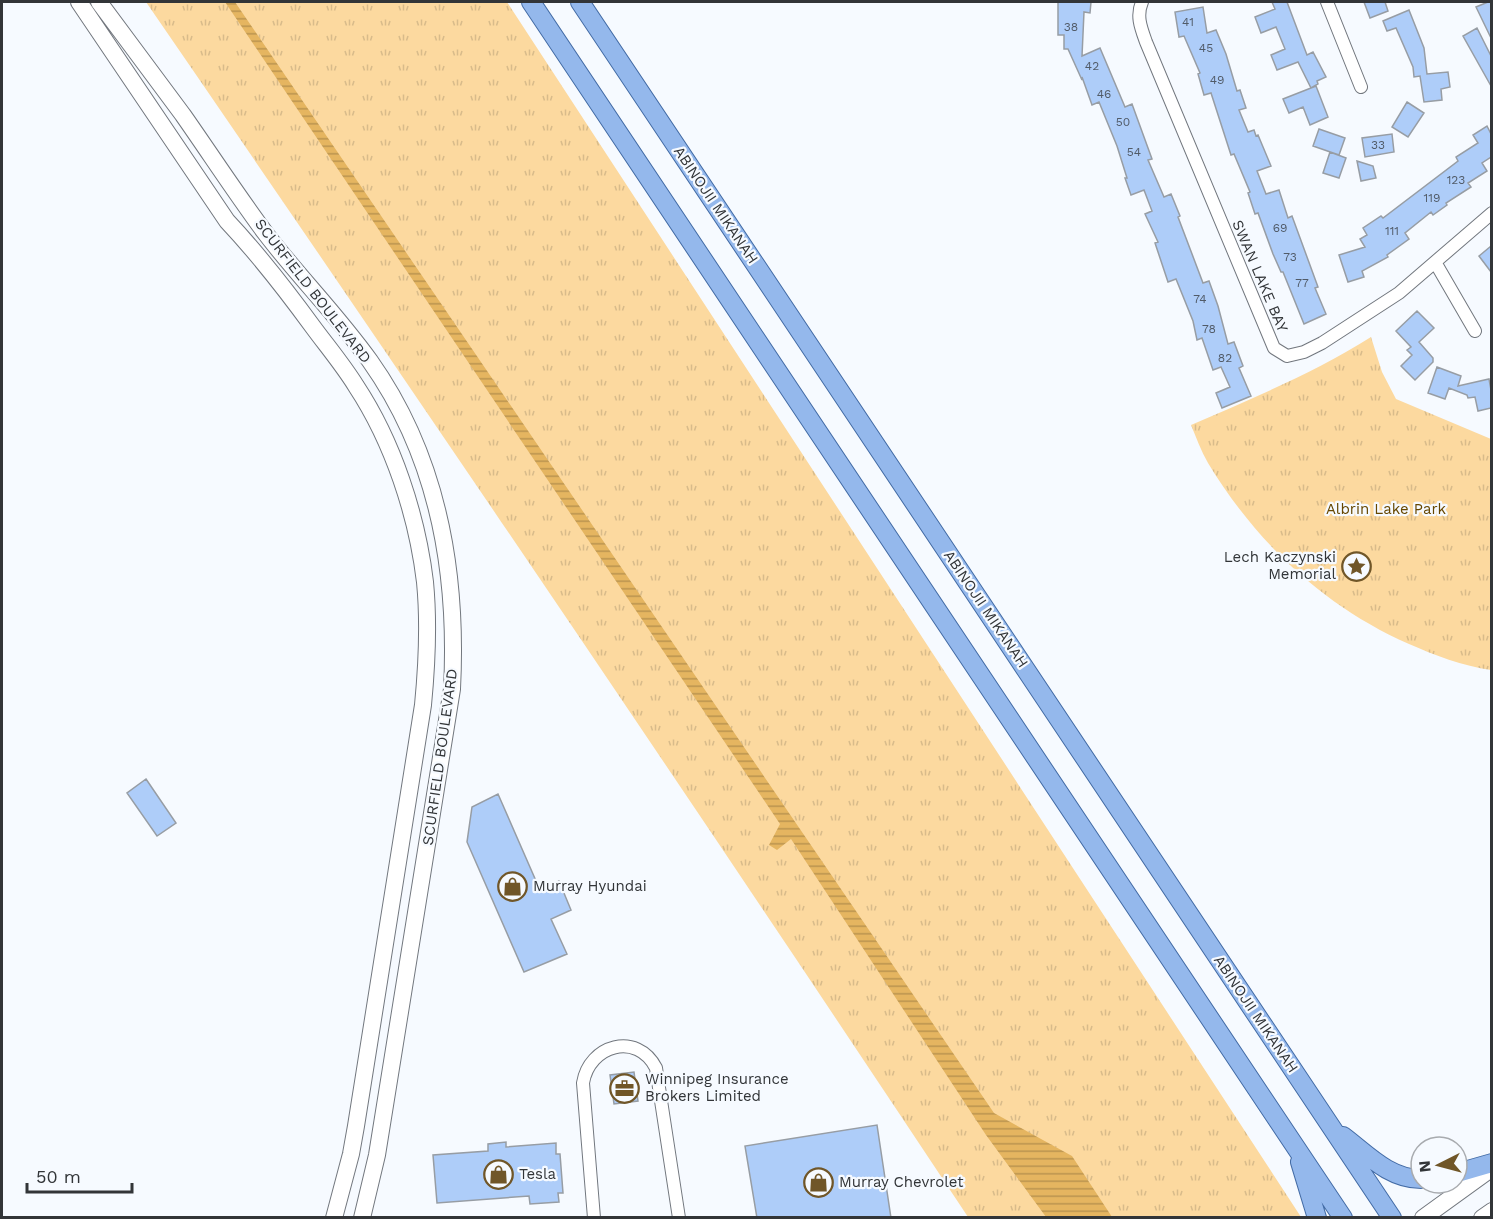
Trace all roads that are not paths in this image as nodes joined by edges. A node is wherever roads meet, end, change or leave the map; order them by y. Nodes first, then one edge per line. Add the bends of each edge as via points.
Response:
1 (66, 2) edge
2 (79, 2) edge
3 (99, 2) edge
4 (531, 2) edge
5 (580, 2) edge
6 (1142, 2) edge
7 (1327, 2) edge
8 (90, 18) junction
9 (1361, 87) dead end
10 (1491, 213) edge
11 (1435, 262) junction
12 (1475, 331) dead end
13 (1331, 1127) junction
14 (1297, 1148) junction
15 (1491, 1165) edge
16 (1469, 1170) edge
17 (1409, 1178) edge
18 (1491, 1211) edge
19 (334, 1218) edge
20 (362, 1218) edge
21 (594, 1218) edge
22 (679, 1218) edge
23 (1317, 1218) edge
24 (1343, 1218) edge
25 (1392, 1218) edge
26 (1423, 1218) edge
27 (1482, 1218) edge

1 - 8 street
2 - 8 street, SCURFIELD BOULEVARD
3 - 20 street, SCURFIELD BOULEVARD via 267,235 388,388 412,438 440,515 450,577 452,689 378,1155
4 - 14 main road
5 - 13 main road, ABINOJII MIKANAH
6 - 11 street, SWAN LAKE BAY via 1140,25 1146,42 1274,348 1287,356 1322,343 1399,293
7 - 9 street
8 - 19 street, SCURFIELD BOULEVARD via 227,221 287,292 356,386 388,448 420,549 428,654 423,705 351,1154
10 - 11 street, SWAN LAKE BAY
11 - 12 street
13 - 17 main road via 1390,1172
13 - 25 main road, ABINOJII MIKANAH
14 - 23 main road
14 - 24 main road
15 - 16 main road
15 - 26 street
18 - 27 street
21 - 22 street via 583,1083 591,1062 609,1049 622,1046 640,1049 656,1068

